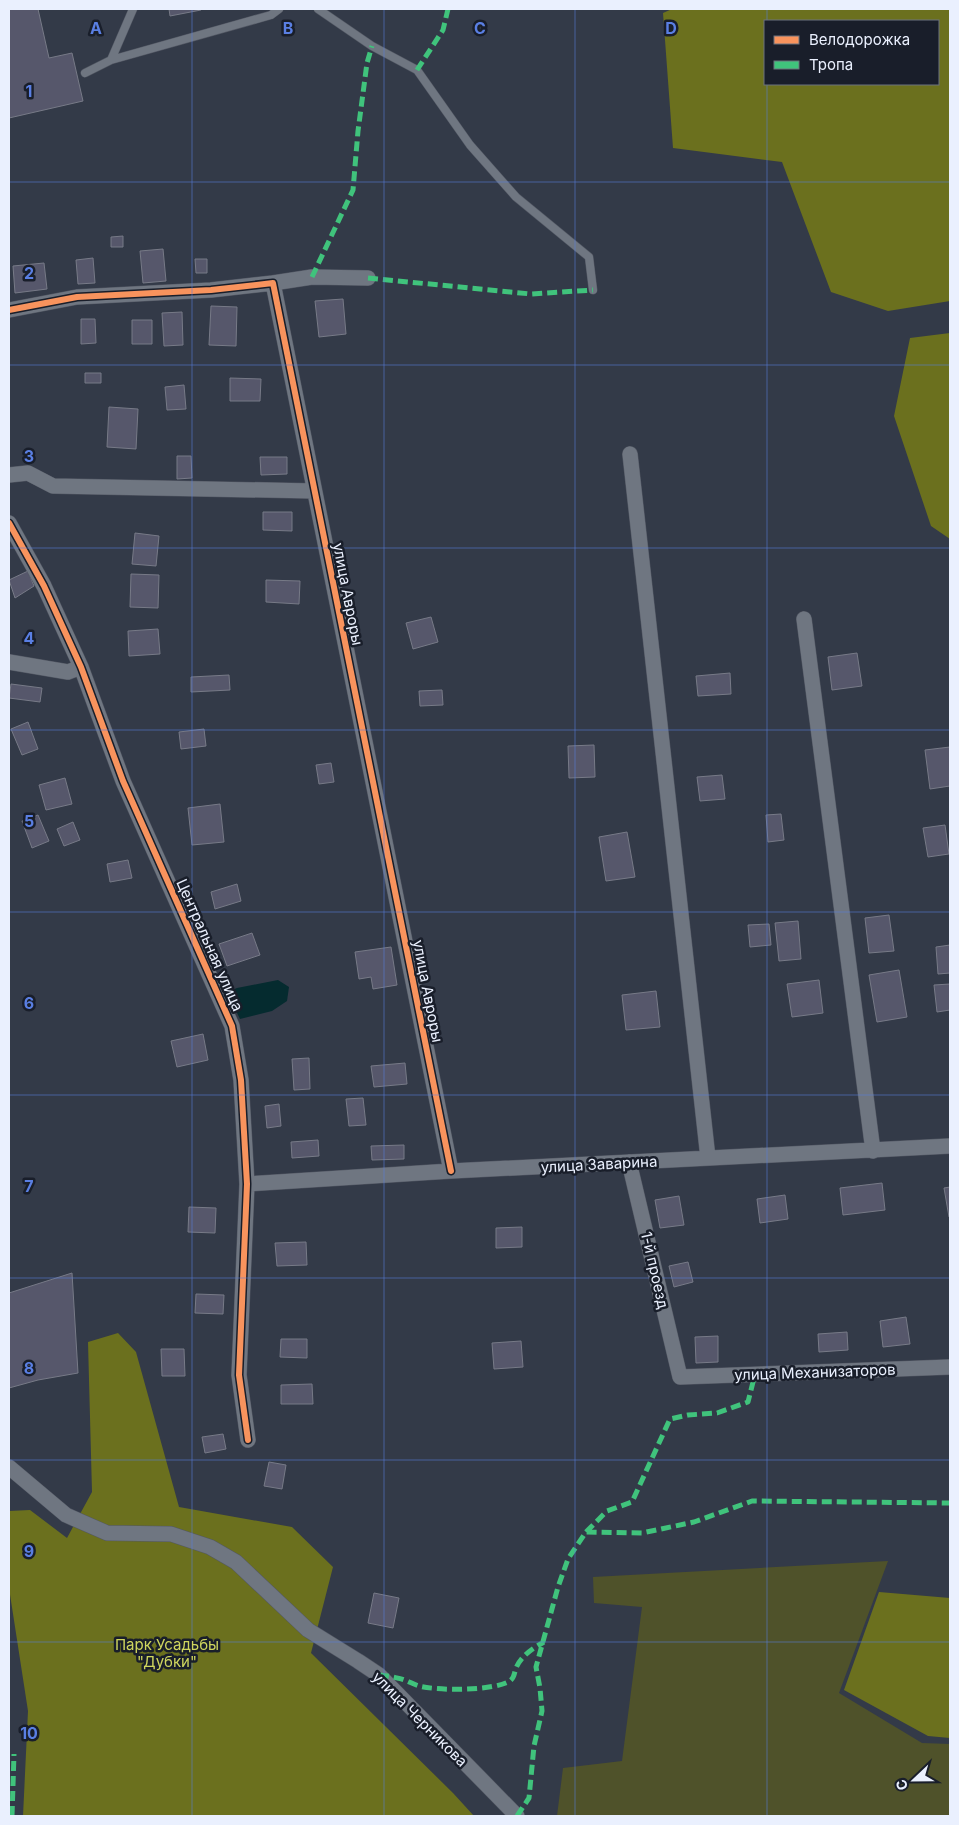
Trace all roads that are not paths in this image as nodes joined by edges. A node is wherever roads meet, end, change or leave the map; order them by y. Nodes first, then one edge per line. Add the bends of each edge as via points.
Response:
1 (133, 9) edge
2 (279, 9) edge
3 (318, 9) edge
4 (111, 60) junction
5 (85, 73) dead end
6 (368, 278) dead end
7 (273, 283) junction
8 (593, 290) dead end
9 (9, 310) edge
10 (630, 454) dead end
11 (9, 475) edge
12 (314, 491) junction
13 (9, 523) edge
14 (804, 619) dead end
15 (9, 662) edge
16 (81, 667) junction
17 (950, 1146) edge
18 (873, 1150) junction
19 (708, 1158) junction
20 (629, 1162) junction
21 (451, 1170) junction
22 (247, 1184) junction
23 (950, 1367) edge
24 (680, 1377) joint
25 (248, 1440) dead end
26 (9, 1467) edge
27 (517, 1816) edge

1 - 4 lane
2 - 4 lane via 271,15
3 - 8 lane via 372,46 417,70 470,145 516,197 589,257
4 - 5 lane
6 - 7 street via 312,277
7 - 9 street via 212,290 77,297
7 - 12 street, улица Авроры
10 - 19 street
11 - 12 street via 28,473 53,486
12 - 21 street, улица Авроры
13 - 16 street, Центральная улица via 44,586
14 - 18 street
15 - 16 street via 68,672
16 - 22 street, Центральная улица via 123,781 232,1026 241,1080
17 - 18 street, улица Заварина
18 - 19 street, улица Заварина
19 - 20 street, улица Заварина
20 - 21 street, улица Заварина
20 - 24 street, 1-й проезд
21 - 22 street, улица Заварина
22 - 25 street, Центральная улица via 239,1375
23 - 24 street, улица Механизаторов
26 - 27 street, улица Черникова via 66,1515 107,1533 170,1534 210,1547 236,1562 308,1630 378,1675

